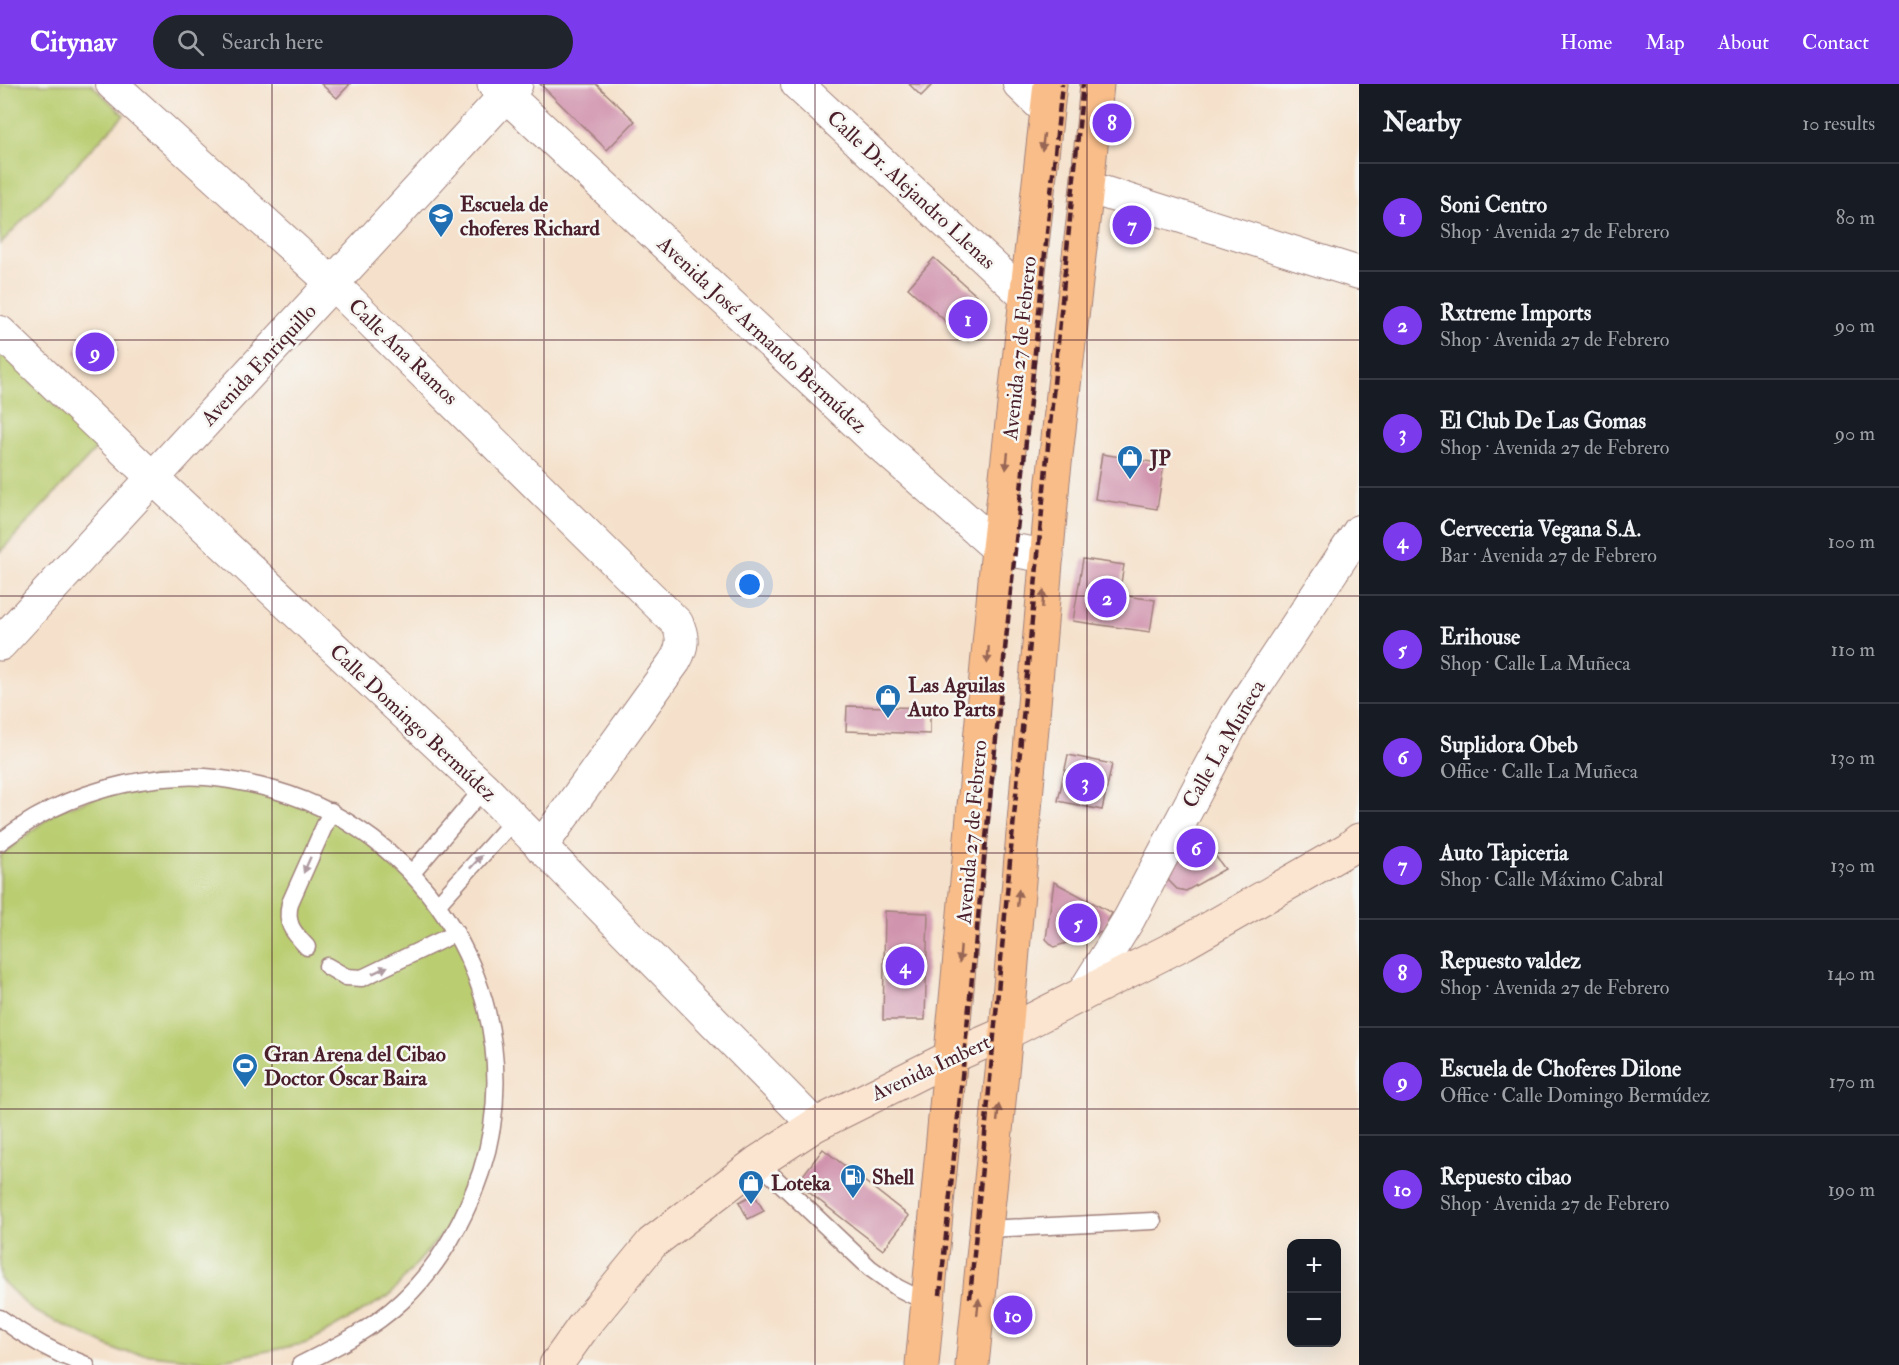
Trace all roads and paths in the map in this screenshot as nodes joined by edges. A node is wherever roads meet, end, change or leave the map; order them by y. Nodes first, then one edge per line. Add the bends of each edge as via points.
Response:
1 (112, 84) edge
2 (797, 84) edge
3 (1019, 84) edge
4 (1097, 84) edge
5 (505, 88) edge
6 (1048, 97) edge
7 (1087, 187) junction
8 (1359, 273) edge
9 (333, 284) junction
10 (1025, 296) junction
11 (0, 332) edge
12 (154, 479) junction
13 (1359, 531) edge
14 (998, 548) junction
15 (1047, 556) junction
16 (0, 644) edge
17 (484, 788) junction
18 (331, 811) junction
19 (514, 820) junction
20 (0, 842) edge
21 (541, 847) junction
22 (1355, 848) edge
23 (412, 873) junction
24 (438, 904) junction
25 (456, 933) junction
26 (307, 947) dead end
27 (327, 966) dead end
28 (1082, 995) junction
29 (1006, 1033) junction
30 (951, 1057) junction
31 (815, 1125) junction
32 (758, 1162) junction
33 (1152, 1221) dead end
34 (986, 1230) junction
35 (928, 1304) junction
36 (0, 1318) edge
37 (86, 1365) edge
38 (300, 1365) edge
39 (556, 1365) edge
40 (922, 1365) edge
41 (972, 1365) edge

1 - 9 street, Calle Ana Ramos
2 - 10 street, Calle Dr. Alejandro Llenas
3 - 6 street
4 - 7 main road
5 - 9 street, Avenida Enriquillo
5 - 14 street, Avenida José Armando Bermúdez via 871,436
6 -> 10 main road, Avenida 27 de Febrero
7 - 8 street
7 - 15 main road
9 - 12 street, Avenida Enriquillo
9 - 21 street, Calle Ana Ramos via 663,606 682,632 675,661
10 -> 14 main road, Avenida 27 de Febrero
11 - 12 street, Calle Domingo Bermúdez
12 - 16 street, Avenida Enriquillo
12 - 17 street, Calle Domingo Bermúdez
13 - 28 street, Calle La Muñeca via 1237,715 1129,919
14 - 15 street
14 -> 30 main road, Avenida 27 de Febrero
29 -> 15 main road
17 - 19 street, Calle Domingo Bermúdez
17 - 23 lane
18 - 20 lane via 283,791 233,780 182,776 131,782 82,796 35,818
18 - 23 lane via 374,839
18 -> 26 lane via 287,912 290,929
19 - 21 street, Calle Domingo Bermúdez
24 -> 19 lane
21 - 31 street, Calle Domingo Bermúdez
22 - 28 main road, Avenida Imbert via 1185,943
23 - 24 lane
24 - 25 lane
27 -> 25 lane via 346,977 362,978
25 - 38 lane via 470,959 485,1004 494,1050 491,1131 472,1199 442,1254 402,1301 353,1339
28 - 29 main road, Avenida Imbert
29 - 30 main road, Avenida Imbert
34 -> 29 main road
30 - 31 main road, Avenida Imbert
30 - 35 main road, Avenida 27 de Febrero
31 - 32 main road, Avenida Imbert
32 - 35 lane via 870,1268
32 - 39 main road, Avenida Imbert via 652,1243 582,1327
33 - 34 lane
41 -> 34 main road
35 - 40 main road, Avenida 27 de Febrero
36 - 37 lane via 56,1354

